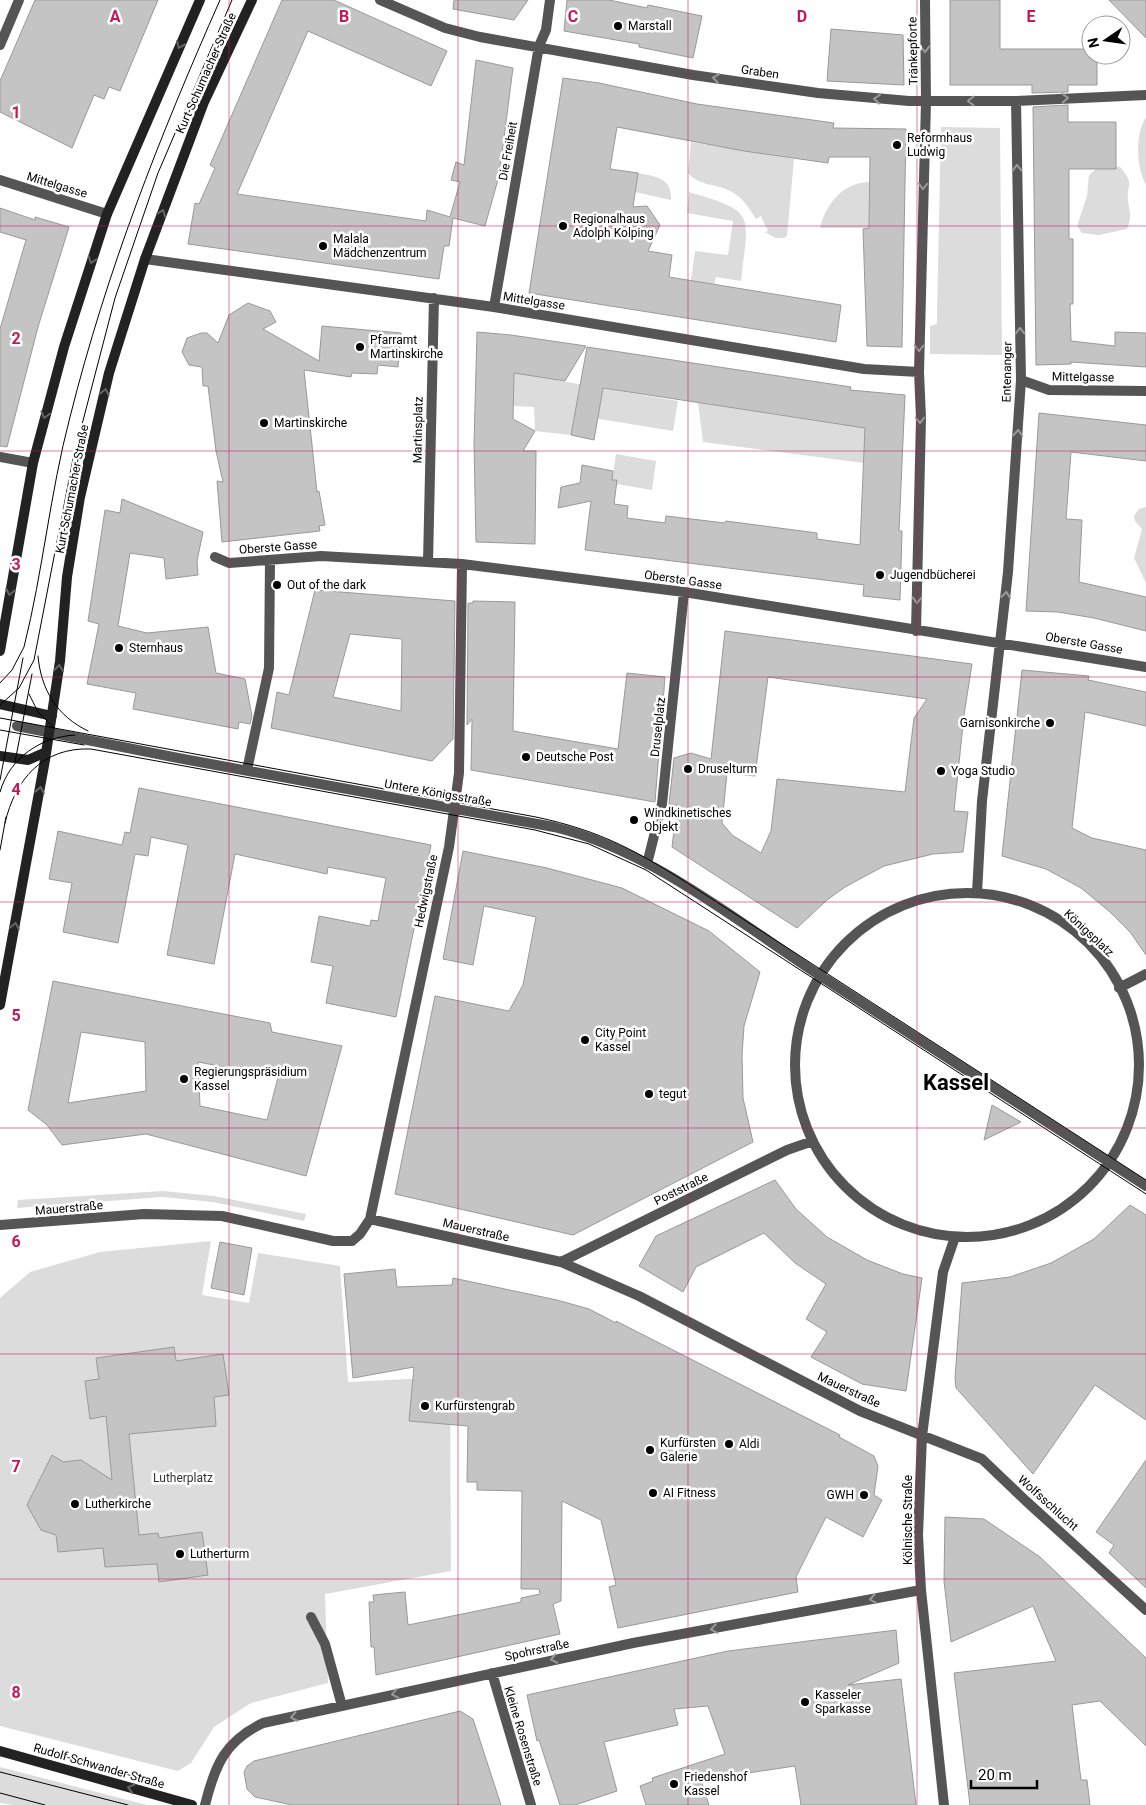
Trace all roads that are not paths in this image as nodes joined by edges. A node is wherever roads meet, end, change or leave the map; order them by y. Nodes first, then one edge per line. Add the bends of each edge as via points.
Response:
1 (19, 0) edge
2 (200, 0) edge
3 (252, 0) edge
4 (380, 0) edge
5 (550, 0) edge
6 (924, 0) edge
7 (0, 45) edge
8 (539, 46) junction
9 (1146, 95) edge
10 (1016, 101) junction
11 (926, 102) junction
12 (0, 180) edge
13 (107, 214) junction
14 (145, 259) junction
15 (434, 298) junction
16 (494, 307) junction
17 (919, 372) junction
18 (1021, 380) junction
19 (1146, 391) edge
20 (0, 457) edge
21 (33, 463) junction
22 (215, 557) dead end
23 (270, 560) junction
24 (428, 562) junction
25 (462, 564) junction
26 (684, 592) junction
27 (916, 631) junction
28 (999, 643) junction
29 (0, 651) edge
30 (1146, 666) edge
31 (0, 704) edge
32 (52, 716) junction
33 (17, 726) dead end
34 (49, 732) junction
35 (46, 752) junction
36 (0, 756) edge
37 (247, 770) junction
38 (454, 809) junction
39 (647, 864) junction
40 (977, 893) junction
41 (1146, 974) edge
42 (820, 976) junction
43 (1119, 988) junction
44 (0, 1005) edge
45 (813, 1141) junction
46 (1110, 1162) junction
47 (1146, 1186) edge
48 (370, 1219) junction
49 (0, 1225) edge
50 (955, 1237) junction
51 (561, 1262) junction
52 (922, 1436) junction
53 (921, 1590) junction
54 (1146, 1610) edge
55 (311, 1617) dead end
56 (492, 1673) junction
57 (342, 1706) junction
58 (0, 1751) edge
59 (192, 1805) edge
60 (205, 1805) edge
61 (531, 1805) edge
62 (944, 1805) edge

1 - 7 street
2 -> 13 main road
14 -> 3 main road, Kurt-Schumacher-Straße via 204,102
4 - 8 street, Graben via 445,28
5 - 8 street, Die Freiheit via 546,30
6 -> 11 street, Tränkepforte
11 -> 8 street, Graben via 811,92 693,75
8 - 16 street, Die Freiheit
10 -> 9 street, Graben
10 -> 11 street, Graben
18 -> 10 street, Entenanger
11 -> 17 street
12 - 13 street, Mittelgasse
13 -> 21 main road via 64,347
14 - 15 street, Mittelgasse
32 -> 14 main road, Kurt-Schumacher-Straße via 67,577 80,497 109,373
15 - 16 street, Mittelgasse
15 - 24 street, Martinsplatz
16 - 17 street, Mittelgasse via 864,369
17 -> 27 street via 921,418
18 - 19 street, Mittelgasse via 1048,390
28 -> 18 street, Entenanger via 1008,572
20 - 21 street
21 -> 29 main road
22 - 23 street, Oberste Gasse via 229,563
23 - 24 street, Oberste Gasse via 321,556
23 - 37 street via 269,668
24 - 25 street, Oberste Gasse
25 - 26 street, Oberste Gasse
25 - 38 street, Hedwigstraße via 459,773
26 - 27 street, Oberste Gasse
26 - 39 street, Druselplatz via 662,804
27 - 28 street, Oberste Gasse
28 - 30 street, Oberste Gasse
28 - 40 street, Entenanger via 982,801
31 - 32 main road
32 - 34 main road, Kurt-Schumacher-Straße
33 - 34 street, Untere Königsstraße
34 - 35 main road, Kurt-Schumacher-Straße
34 - 37 street, Untere Königsstraße
35 - 36 main road via 28,760
44 -> 35 main road, Kurt-Schumacher-Straße
37 - 38 street, Untere Königsstraße
38 - 39 street, Untere Königsstraße via 571,832 609,844
38 - 48 street, Hedwigstraße via 449,847
39 - 42 street, Untere Königsstraße
40 - 42 street, Königsplatz via 938,895 891,910 850,938
40 - 43 street, Königsplatz via 1026,902 1057,918 1108,967
41 - 43 street
42 - 45 street, Königsplatz via 802,1016 796,1048 801,1111
42 - 46 street
43 - 46 street, Königsplatz via 1134,1026 1138,1068 1134,1104 1126,1134
45 - 50 street, Königsplatz via 832,1172 850,1191 886,1218 919,1231
45 - 51 street, Poststraße via 787,1150
46 - 47 street
46 - 50 street, Königsplatz via 1064,1208 1036,1223 1005,1234
48 - 49 street, Mauerstraße via 352,1241 333,1241 222,1216 144,1214
48 - 51 street, Mauerstraße
50 - 52 street, Kölnische Straße via 942,1272
51 - 52 street, Mauerstraße via 639,1296 860,1411
52 - 53 street, Kölnische Straße via 918,1535
52 - 54 street, Wolfsschlucht via 982,1459
53 -> 56 street, Spohrstraße via 633,1643
53 - 62 street, Kölnische Straße
55 - 57 street via 325,1644
56 -> 57 street, Spohrstraße
56 - 61 street, Kleine Rosenstraße
57 -> 60 street, Spohrstraße via 263,1723 244,1732 226,1750
59 -> 58 main road, Rudolf-Schwander-Straße

